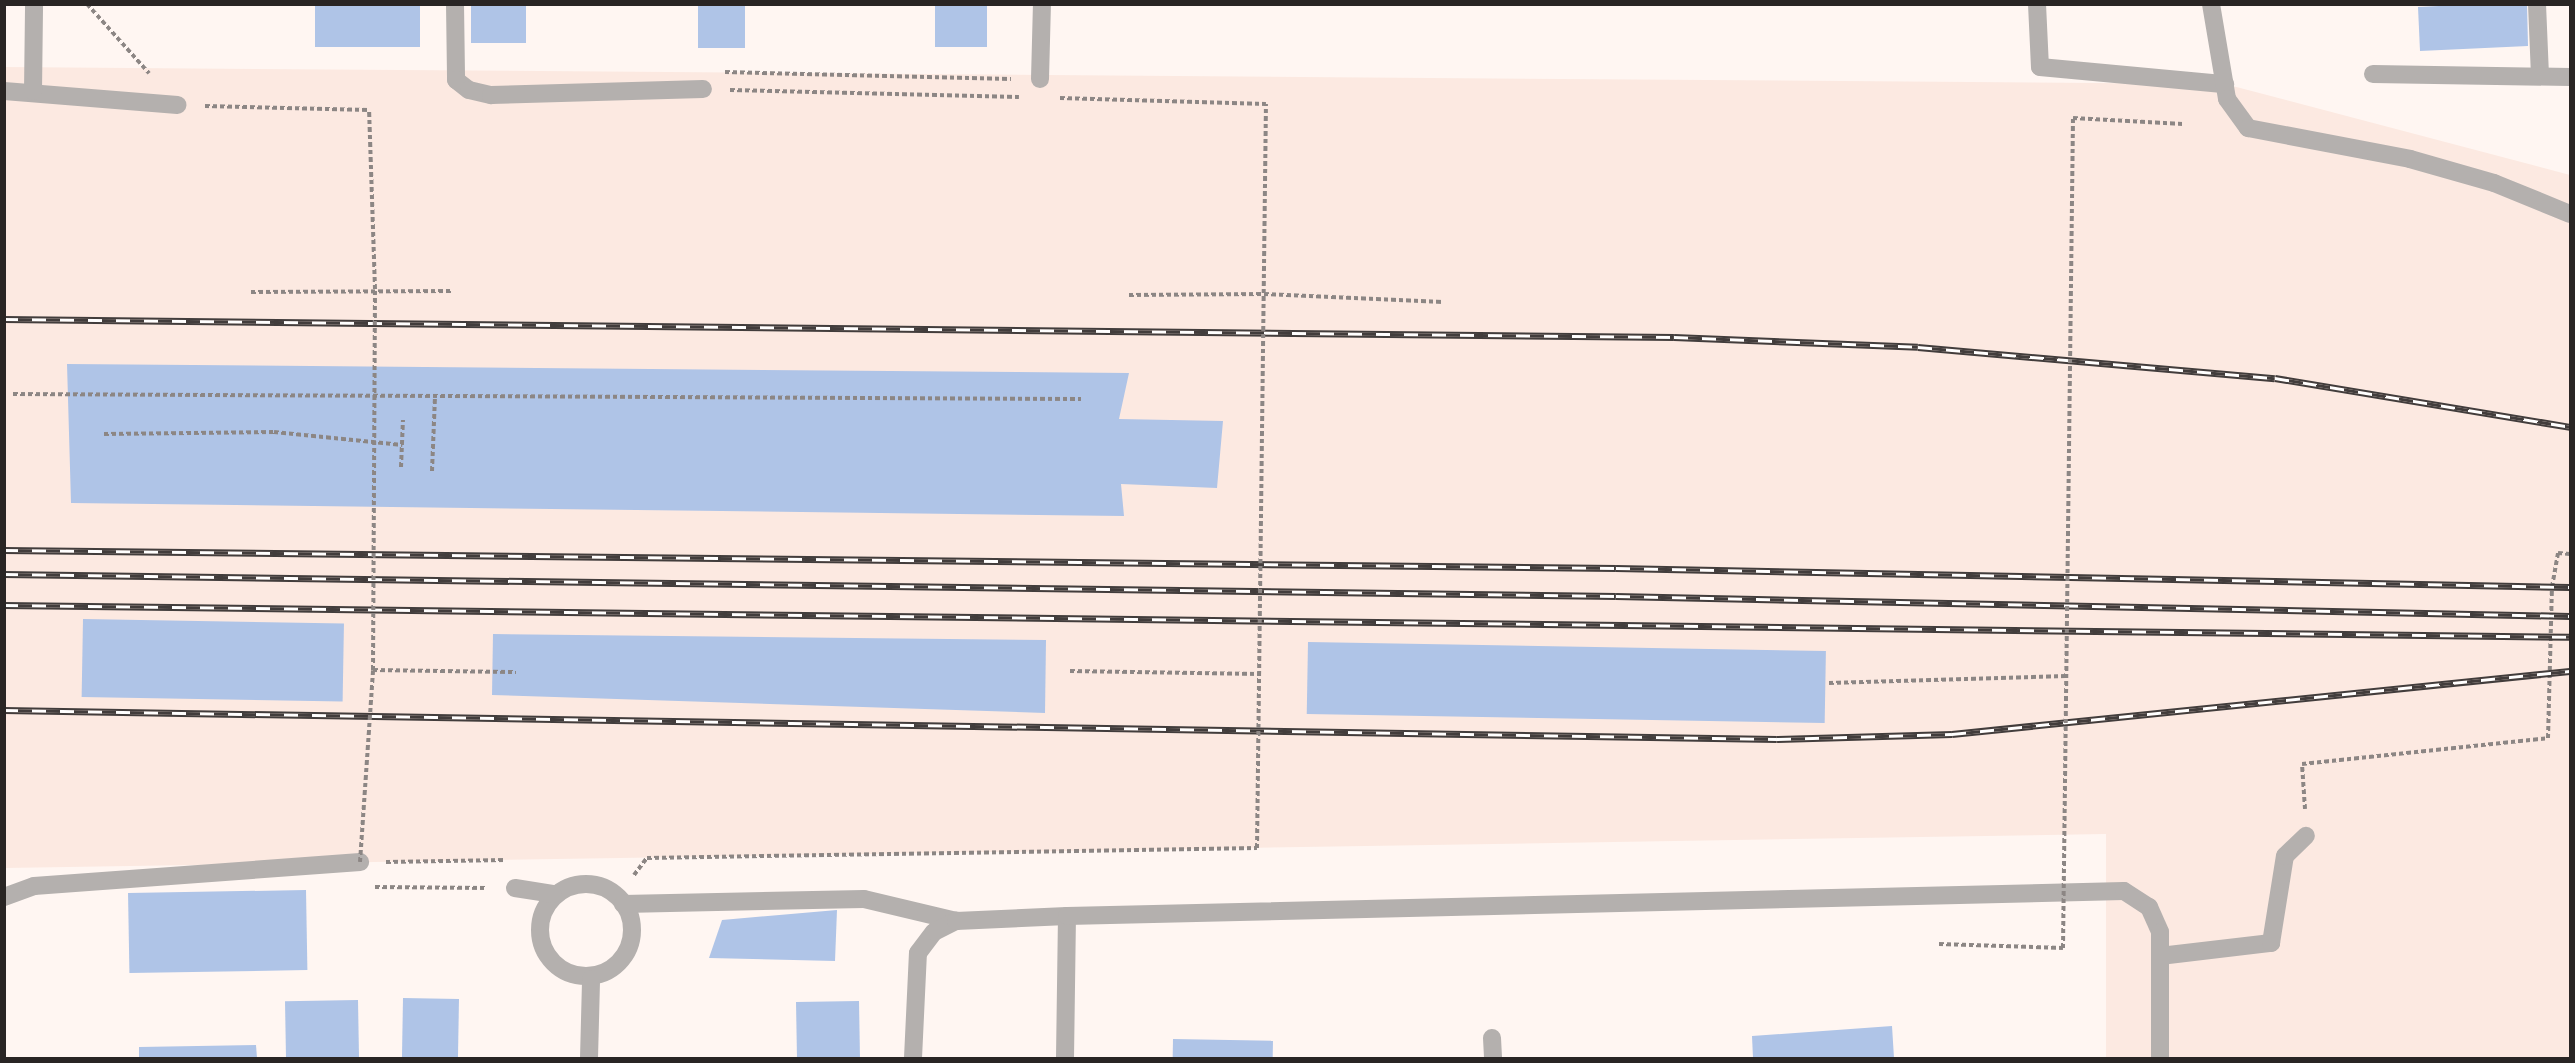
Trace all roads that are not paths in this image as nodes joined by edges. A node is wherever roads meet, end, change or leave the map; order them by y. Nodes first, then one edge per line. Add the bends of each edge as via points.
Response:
1 (34, 4) edge
2 (455, 4) edge
3 (1042, 4) edge
4 (2037, 4) edge
5 (2211, 4) edge
6 (2537, 4) edge
7 (2373, 75) dead end
8 (2540, 76) junction
9 (2571, 77) edge
10 (1040, 80) road end
11 (2224, 84) junction
12 (703, 89) road end
13 (4, 91) edge
14 (33, 91) junction
15 (177, 105) road end
16 (2571, 214) edge
17 (2306, 836) road end
18 (360, 862) road end
19 (515, 888) road end
20 (553, 894) junction
21 (4, 897) edge
22 (621, 900) junction
23 (1067, 916) junction
24 (956, 921) junction
25 (2160, 956) junction
26 (591, 979) junction
27 (1492, 1038) dead end
28 (589, 1059) edge
29 (913, 1059) edge
30 (1065, 1059) edge
31 (1493, 1059) edge
32 (2160, 1059) edge

1 - 14 street
2 - 12 street via 456,80 469,90 491,95
3 - 10 street
4 - 11 street via 2040,67
5 - 11 street
6 - 8 street
7 - 8 street
8 - 9 street
11 - 16 street via 2234,114 2248,128 2410,159 2494,183
13 - 14 street
14 - 15 street
17 - 25 street via 2285,856 2271,943
18 - 21 street via 34,886
19 - 20 street
20 - 22 street via 586,882
20 - 26 street via 537,927 546,961
22 - 24 street via 864,899
22 - 26 street via 634,928 623,962
23 - 24 street
23 - 25 street via 2124,891 2149,907 2160,932
23 - 30 street
24 - 29 street via 934,932 918,953
25 - 32 street
26 - 28 street
27 - 31 street

